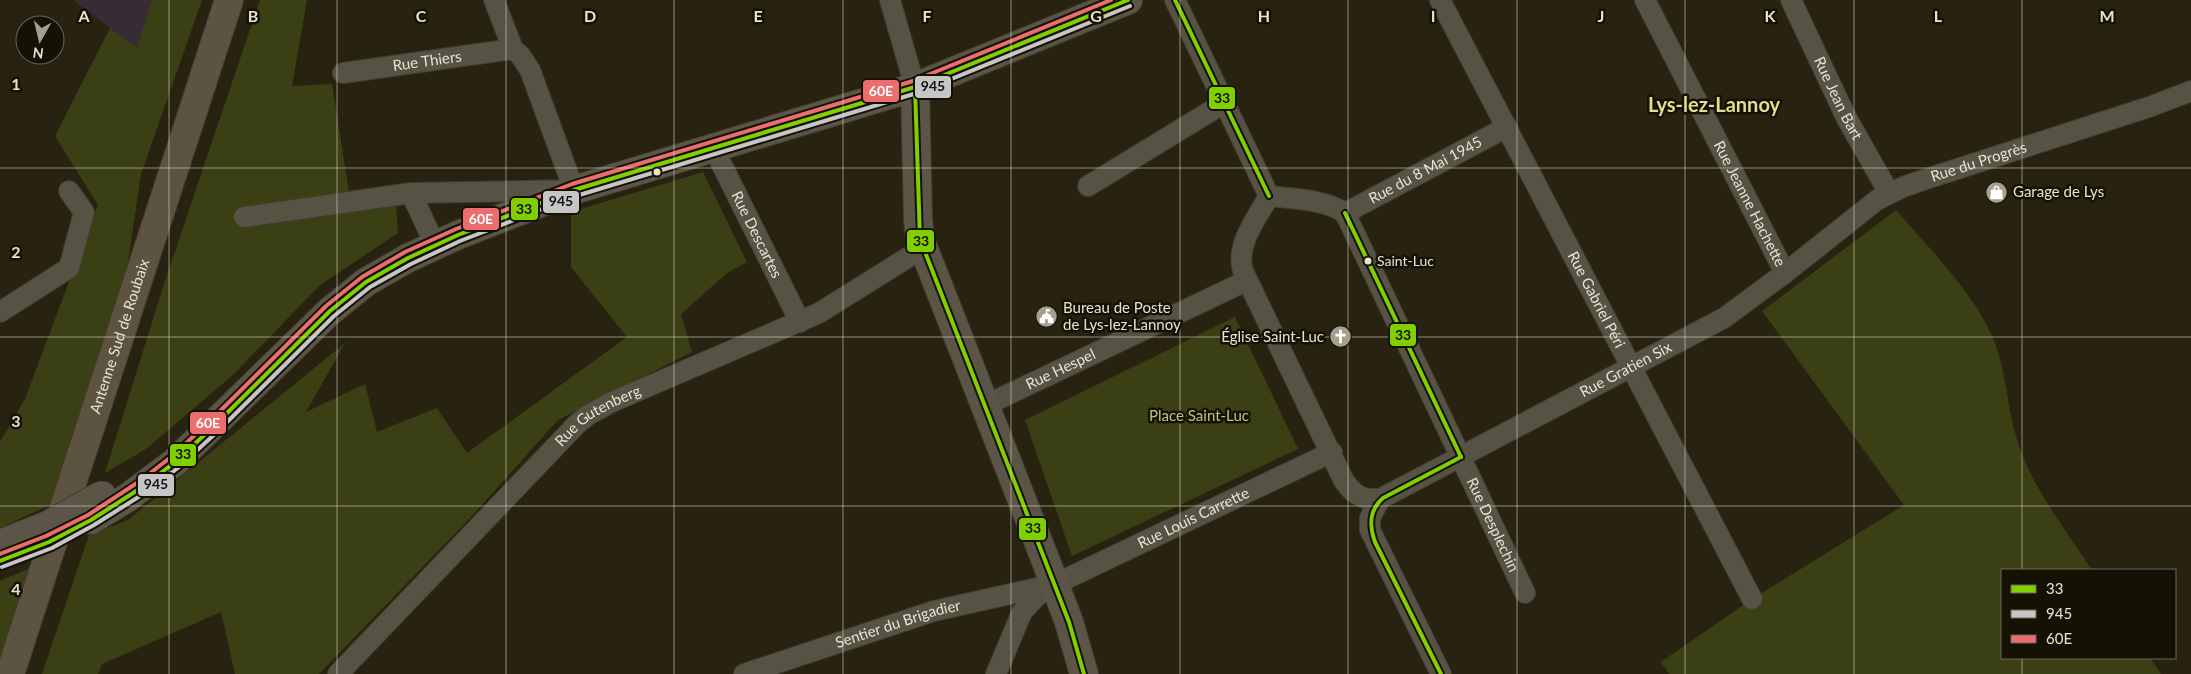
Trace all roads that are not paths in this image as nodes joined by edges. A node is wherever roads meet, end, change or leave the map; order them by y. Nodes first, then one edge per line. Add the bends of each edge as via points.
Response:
1 (229, 0) edge
2 (243, 0) edge
3 (494, 0) edge
4 (890, 0) edge
5 (1128, 0) edge
6 (1175, 0) edge
7 (1440, 0) edge
8 (1645, 0) edge
9 (1791, 0) edge
10 (512, 49) junction
11 (343, 73) dead end
12 (914, 87) junction
13 (2191, 91) edge
14 (1224, 103) junction
15 (1507, 127) junction
16 (713, 147) junction
17 (1088, 186) dead end
18 (69, 190) dead end
19 (574, 190) junction
20 (1889, 193) junction
21 (411, 194) junction
22 (1270, 196) junction
23 (1345, 213) junction
24 (244, 217) dead end
25 (431, 237) junction
26 (923, 248) junction
27 (1785, 273) junction
28 (1246, 281) junction
29 (0, 312) edge
30 (800, 322) junction
31 (1631, 366) junction
32 (984, 406) junction
33 (1332, 452) junction
34 (1461, 458) junction
35 (1380, 500) junction
36 (96, 508) junction
37 (0, 544) edge
38 (0, 561) edge
39 (1055, 584) junction
40 (1525, 593) dead end
41 (1752, 599) dead end
42 (10, 674) edge
43 (25, 674) edge
44 (338, 674) edge
45 (744, 674) edge
46 (996, 674) edge
47 (1084, 674) edge
48 (1441, 674) edge

1 - 42 highway, Antenne Sud de Roubaix
2 - 43 highway, Antenne Sud de Roubaix
3 - 10 street
4 - 12 street
5 - 12 street
6 - 14 street
7 - 15 street, Rue Gabriel Péri
8 - 27 street, Rue Jeanne Hachette
9 - 20 street, Rue Jean Bart via 1846,117
10 - 11 street, Rue Thiers
10 - 19 street via 530,70
12 - 16 street
12 - 26 street via 918,219
13 - 20 street, Rue du Progrès
14 - 17 street
14 - 22 street
15 - 23 street, Rue du 8 Mai 1945
15 - 31 street, Rue Gabriel Péri
16 - 19 street
16 - 30 street, Rue Descartes
18 - 29 street via 84,212 69,268
19 - 21 street
19 - 25 street via 466,214
20 - 27 street, Rue du Progrès
21 - 24 street
21 - 25 street
22 - 23 street via 1325,204
22 - 28 street via 1241,251 1240,262
23 - 34 street, Rue Desplechin
25 - 36 street via 382,253 325,292 171,445
26 - 30 street, Rue Gutenberg
26 - 32 street
27 - 31 street, Rue Gratien Six via 1724,318
28 - 32 street, Rue Hespel
28 - 33 street via 1258,299
30 - 44 street, Rue Gutenberg via 588,415
31 - 34 street, Rue Gratien Six
31 - 41 street, Rue Gabriel Péri
32 - 39 street
33 - 35 street via 1351,492 1360,498
33 - 39 street, Rue Louis Carrette
34 - 35 street
34 - 40 street, Rue Desplechin
35 - 48 street via 1370,518 1370,530
36 - 37 street, bridge
36 - 38 street via 49,542
39 - 45 street, Sentier du Brigadier via 934,611
39 - 46 street via 1038,595 1022,612
39 - 47 street

